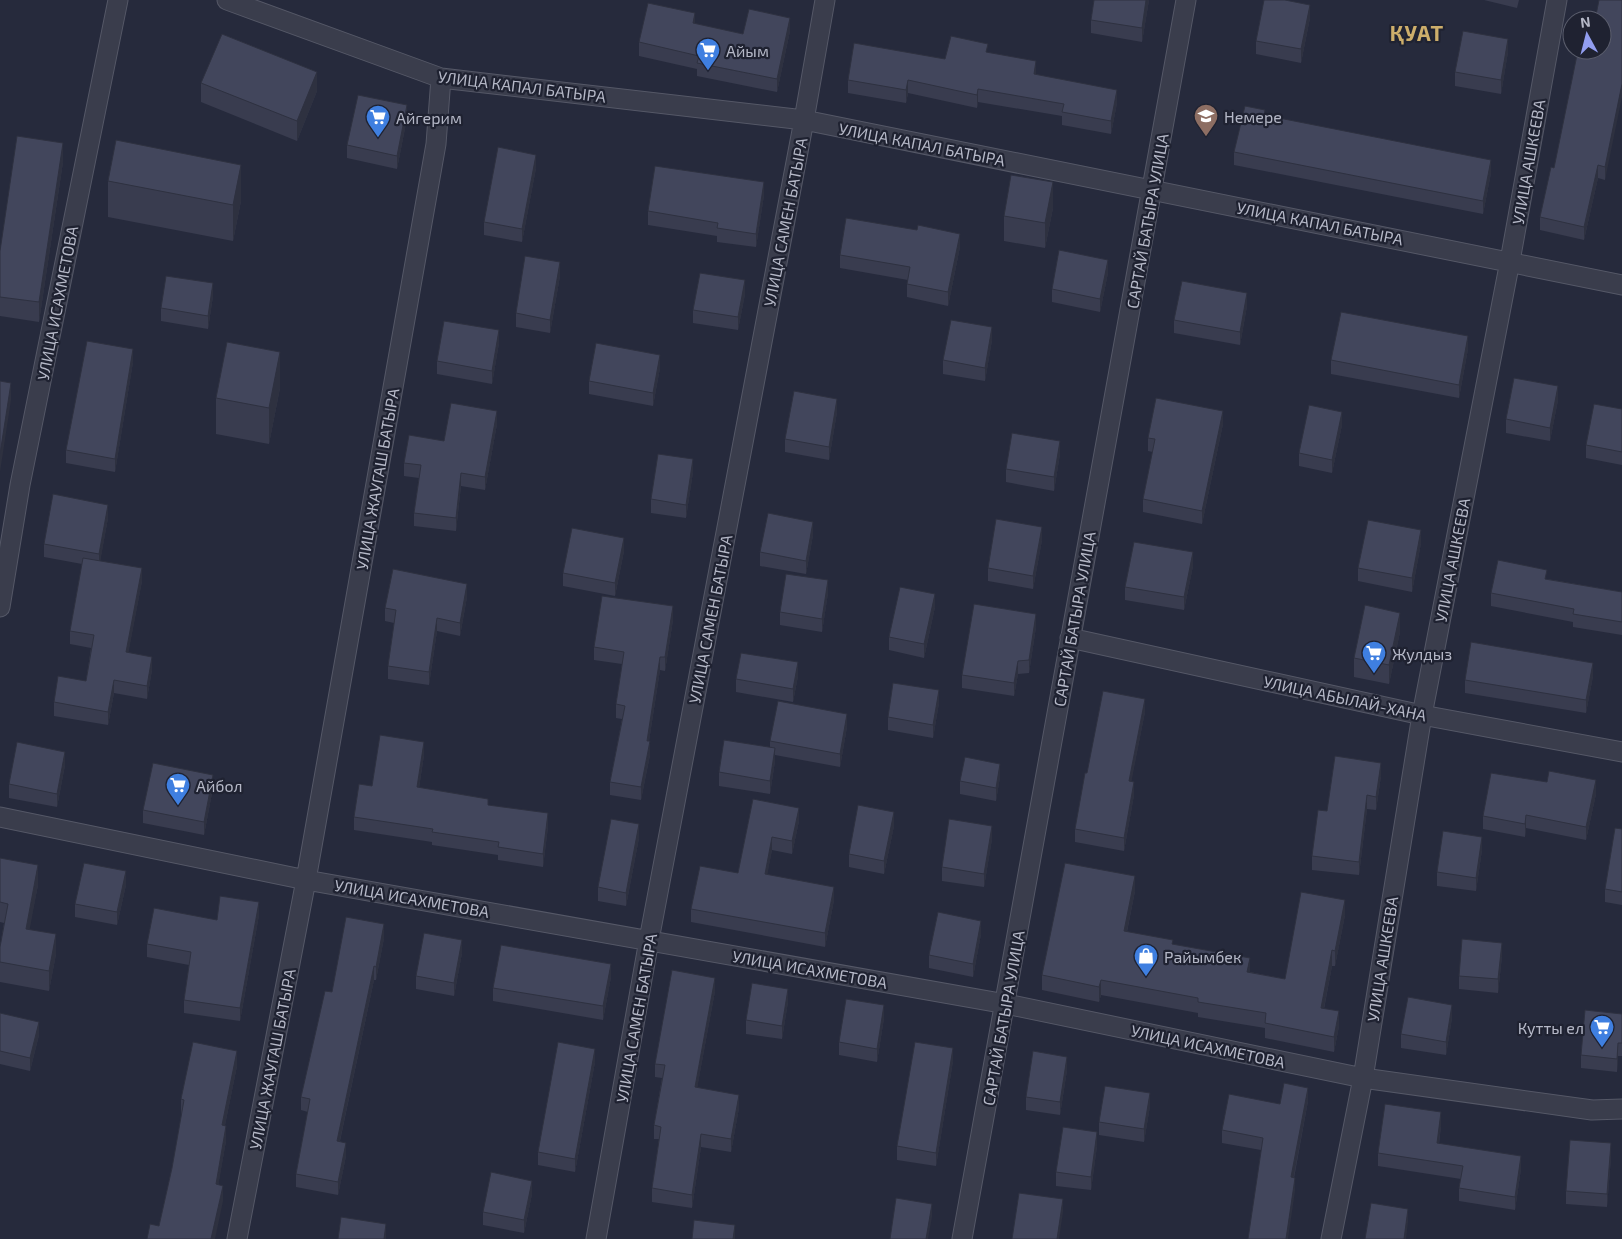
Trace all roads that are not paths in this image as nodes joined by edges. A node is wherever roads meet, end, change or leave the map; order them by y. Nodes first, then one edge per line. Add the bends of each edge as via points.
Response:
1 (118, 0) edge
2 (227, 0) edge
3 (824, 0) edge
4 (1186, 0) edge
5 (1557, 0) edge
6 (441, 78) junction
7 (804, 120) junction
8 (1153, 190) junction
9 (1510, 261) junction
10 (1622, 285) edge
11 (0, 607) edge
12 (1070, 638) junction
13 (1422, 715) junction
14 (1622, 752) edge
15 (0, 817) edge
16 (306, 880) junction
17 (650, 940) junction
18 (1006, 1004) junction
19 (1363, 1078) junction
20 (1622, 1109) edge
21 (237, 1239) edge
22 (596, 1239) edge
23 (962, 1239) edge
24 (1332, 1239) edge

1 - 11 street, УЛИЦА ИСАХМЕТОВА via 20,485
2 - 6 street, УЛИЦА КАПАЛ БАТЫРА
3 - 7 street, УЛИЦА САМЕН БАТЫРА
4 - 8 street, САРТАЙ БАТЫРА УЛИЦА
5 - 9 street, УЛИЦА АШКЕЕВА
6 - 7 street, УЛИЦА КАПАЛ БАТЫРА
6 - 16 street, УЛИЦА ЖАУГАШ БАТЫРА via 436,144
7 - 8 street, УЛИЦА КАПАЛ БАТЫРА
7 - 17 street, УЛИЦА САМЕН БАТЫРА
8 - 9 street, УЛИЦА КАПАЛ БАТЫРА
8 - 12 street, САРТАЙ БАТЫРА УЛИЦА
9 - 10 street, УЛИЦА КАПАЛ БАТЫРА
9 - 13 street, УЛИЦА АШКЕЕВА
12 - 13 street, УЛИЦА АБЫЛАЙ-ХАНА
12 - 18 street, САРТАЙ БАТЫРА УЛИЦА
13 - 14 street, УЛИЦА АБЫЛАЙ-ХАНА
13 - 19 street, УЛИЦА АШКЕЕВА
15 - 16 street, УЛИЦА ИСАХМЕТОВА
16 - 17 street, УЛИЦА ИСАХМЕТОВА
16 - 21 street, УЛИЦА ЖАУГАШ БАТЫРА
17 - 18 street, УЛИЦА ИСАХМЕТОВА
17 - 22 street, УЛИЦА САМЕН БАТЫРА
18 - 19 street, УЛИЦА ИСАХМЕТОВА
18 - 23 street, САРТАЙ БАТЫРА УЛИЦА
19 - 20 street, УЛИЦА ИСАХМЕТОВА via 1592,1110
19 - 24 street, УЛИЦА АШКЕЕВА

